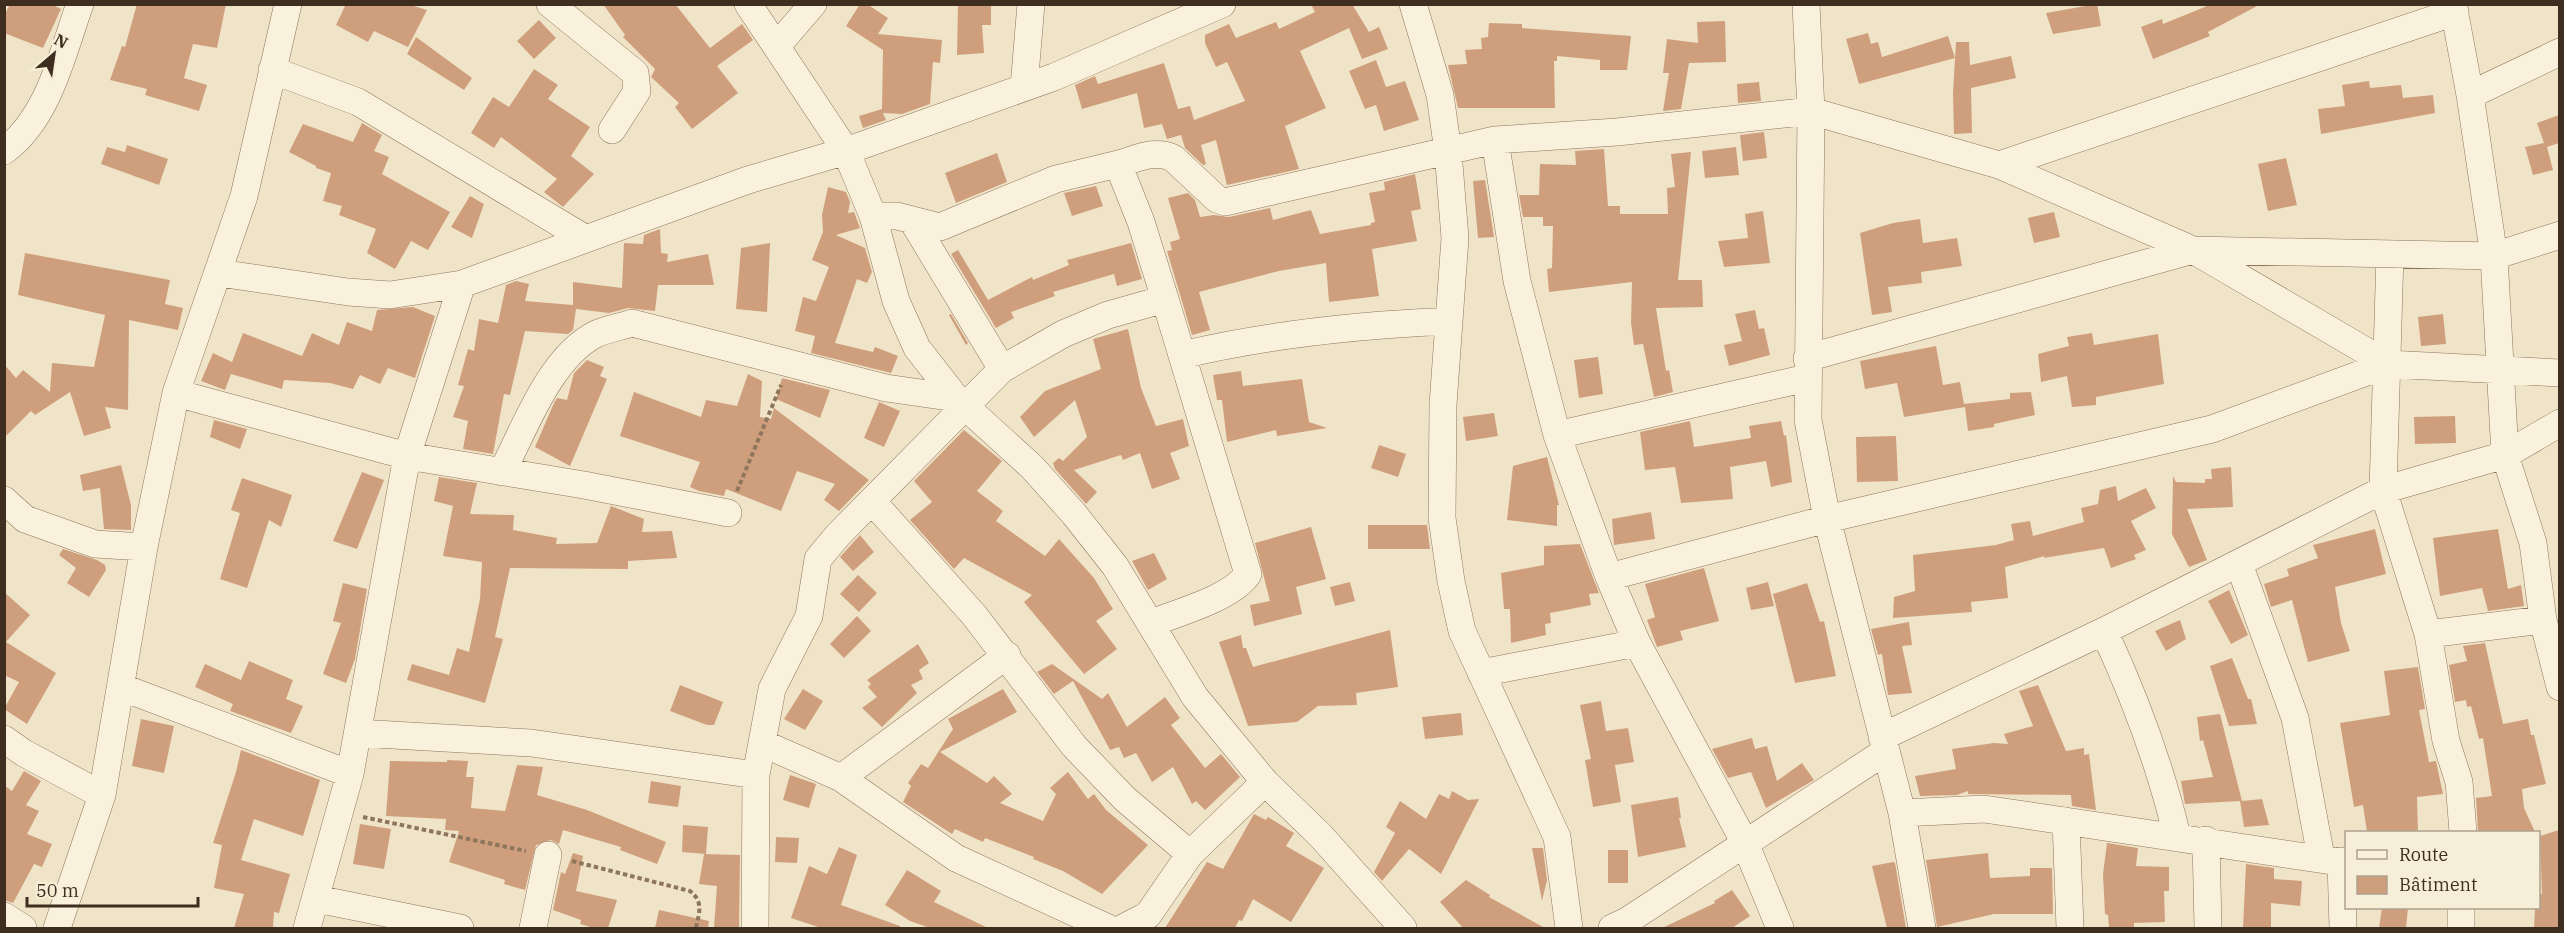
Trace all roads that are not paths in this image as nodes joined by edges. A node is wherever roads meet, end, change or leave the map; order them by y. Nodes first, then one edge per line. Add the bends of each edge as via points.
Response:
1 (80, 4) edge
2 (288, 4) edge
3 (550, 4) edge
4 (748, 4) edge
5 (813, 4) edge
6 (1030, 4) edge
7 (1222, 4) edge
8 (1413, 4) edge
9 (1806, 4) edge
10 (2454, 8) edge
11 (777, 46) junction
12 (2559, 52) edge
13 (272, 70) junction
14 (1024, 87) junction
15 (2470, 95) junction
16 (1811, 111) junction
17 (612, 130) dead end
18 (1495, 140) junction
19 (4, 151) edge
20 (846, 151) junction
21 (1448, 152) junction
22 (1118, 164) junction
23 (1999, 165) junction
24 (873, 216) junction
25 (912, 220) junction
26 (2559, 235) edge
27 (586, 239) junction
28 (2193, 250) junction
29 (2390, 254) junction
30 (2494, 256) junction
31 (219, 273) junction
32 (462, 284) junction
33 (1165, 299) junction
34 (1449, 321) junction
35 (1182, 355) junction
36 (2388, 364) junction
37 (1807, 368) junction
38 (1002, 369) junction
39 (2500, 370) junction
40 (2559, 373) edge
41 (176, 393) junction
42 (961, 402) junction
43 (2559, 423) edge
44 (1557, 435) junction
45 (2505, 455) junction
46 (407, 456) junction
47 (502, 472) junction
48 (2383, 490) junction
49 (4, 500) edge
50 (872, 501) junction
51 (728, 513) road end
52 (1827, 519) junction
53 (144, 547) junction
54 (2239, 564) junction
55 (1609, 577) junction
56 (2543, 620) junction
57 (1152, 623) junction
58 (2104, 631) junction
59 (2428, 634) junction
60 (1637, 643) junction
61 (1007, 655) junction
62 (1481, 673) junction
63 (121, 687) junction
64 (2559, 687) edge
65 (358, 733) junction
66 (4, 739) edge
67 (762, 743) junction
68 (1884, 744) junction
69 (350, 774) junction
70 (756, 775) junction
71 (841, 778) junction
72 (1265, 782) junction
73 (102, 795) junction
74 (1902, 813) junction
75 (2066, 820) junction
76 (2463, 831) edge
77 (2176, 836) junction
78 (2206, 840) junction
79 (1745, 843) junction
80 (1190, 854) junction
81 (548, 855) dead end
82 (2336, 860) edge
83 (317, 899) junction
84 (4, 916) edge
85 (1623, 926) edge
86 (23, 928) edge
87 (57, 928) edge
88 (307, 928) edge
89 (460, 928) edge
90 (533, 928) edge
91 (755, 928) edge
92 (1108, 928) edge
93 (1123, 928) edge
94 (1403, 928) edge
95 (1569, 928) edge
96 (1780, 928) edge
97 (1922, 928) edge
98 (2070, 928) edge
99 (2208, 928) edge
100 (2343, 928) edge

1 - 19 street via 43,104 20,140
2 - 13 street
3 - 17 street via 635,73 637,92
4 - 11 street
5 - 11 street
6 - 14 street
7 - 14 street
8 - 21 street via 1440,95
9 - 16 street
10 - 15 street
10 - 23 street
11 - 20 street
12 - 15 street
13 - 27 street via 358,102
13 - 31 street via 244,196
14 - 20 street
15 - 30 street
16 - 18 street via 1617,132
16 - 23 street
16 - 37 street
18 - 21 street
18 - 44 street via 1517,281
20 - 24 street
20 - 27 street via 748,180
21 - 22 street via 1226,201 1217,199 1165,154
21 - 34 street via 1455,238
22 - 25 street via 1056,179 940,227
22 - 33 street
23 - 28 street
24 - 25 street
24 - 42 street via 896,301 917,348
25 - 38 street
26 - 30 street
27 - 32 street
28 - 29 street
28 - 36 street
28 - 37 street
29 - 30 street
29 - 36 street
30 - 39 street
31 - 32 street via 390,296
31 - 41 street
32 - 46 street
33 - 35 street
33 - 38 street via 1081,326
34 - 35 street via 1319,330 1250,339
34 - 62 street via 1443,405 1442,518 1462,631
35 - 57 street via 1248,574 1229,591
36 - 39 street
36 - 48 street
36 - 52 street via 2212,429
37 - 44 street
37 - 52 street via 1808,420
38 - 42 street
39 - 40 street
39 - 45 street
41 - 46 street
41 - 53 street
42 - 47 street via 886,388 632,323 596,334 573,350 550,379
42 - 50 street
42 - 57 street via 1032,467 1074,514 1115,566
43 - 45 street
44 - 55 street
45 - 48 street
45 - 56 street via 2533,543
46 - 47 street
46 - 65 street
47 - 51 street
48 - 54 street
48 - 59 street
49 - 53 street via 26,519 95,544
50 - 61 street
50 - 67 street via 818,559 809,616 772,689
52 - 55 street
52 - 68 street
53 - 63 street
54 - 58 street
54 - 82 street via 2295,718
55 - 60 street
56 - 59 street
56 - 64 street
57 - 72 street via 1196,697
58 - 68 street
58 - 77 street via 2154,751
59 - 76 street via 2446,741 2459,782
60 - 62 street
60 - 79 street
61 - 71 street
61 - 80 street via 1074,746 1125,799
62 - 95 street via 1557,837
63 - 69 street
63 - 73 street
65 - 69 street
65 - 70 street via 531,743
66 - 73 street
67 - 70 street
67 - 71 street
68 - 74 street
68 - 79 street
69 - 83 street
70 - 91 street
71 - 92 street via 956,858
72 - 80 street
72 - 94 street via 1320,835
73 - 87 street
74 - 75 street via 1984,809
74 - 97 street
75 - 77 street
75 - 98 street
77 - 78 street
78 - 82 street
78 - 99 street
79 - 85 street
79 - 96 street
80 - 93 street via 1148,915
81 - 90 street
82 - 100 street
83 - 88 street
83 - 89 street
84 - 86 street

